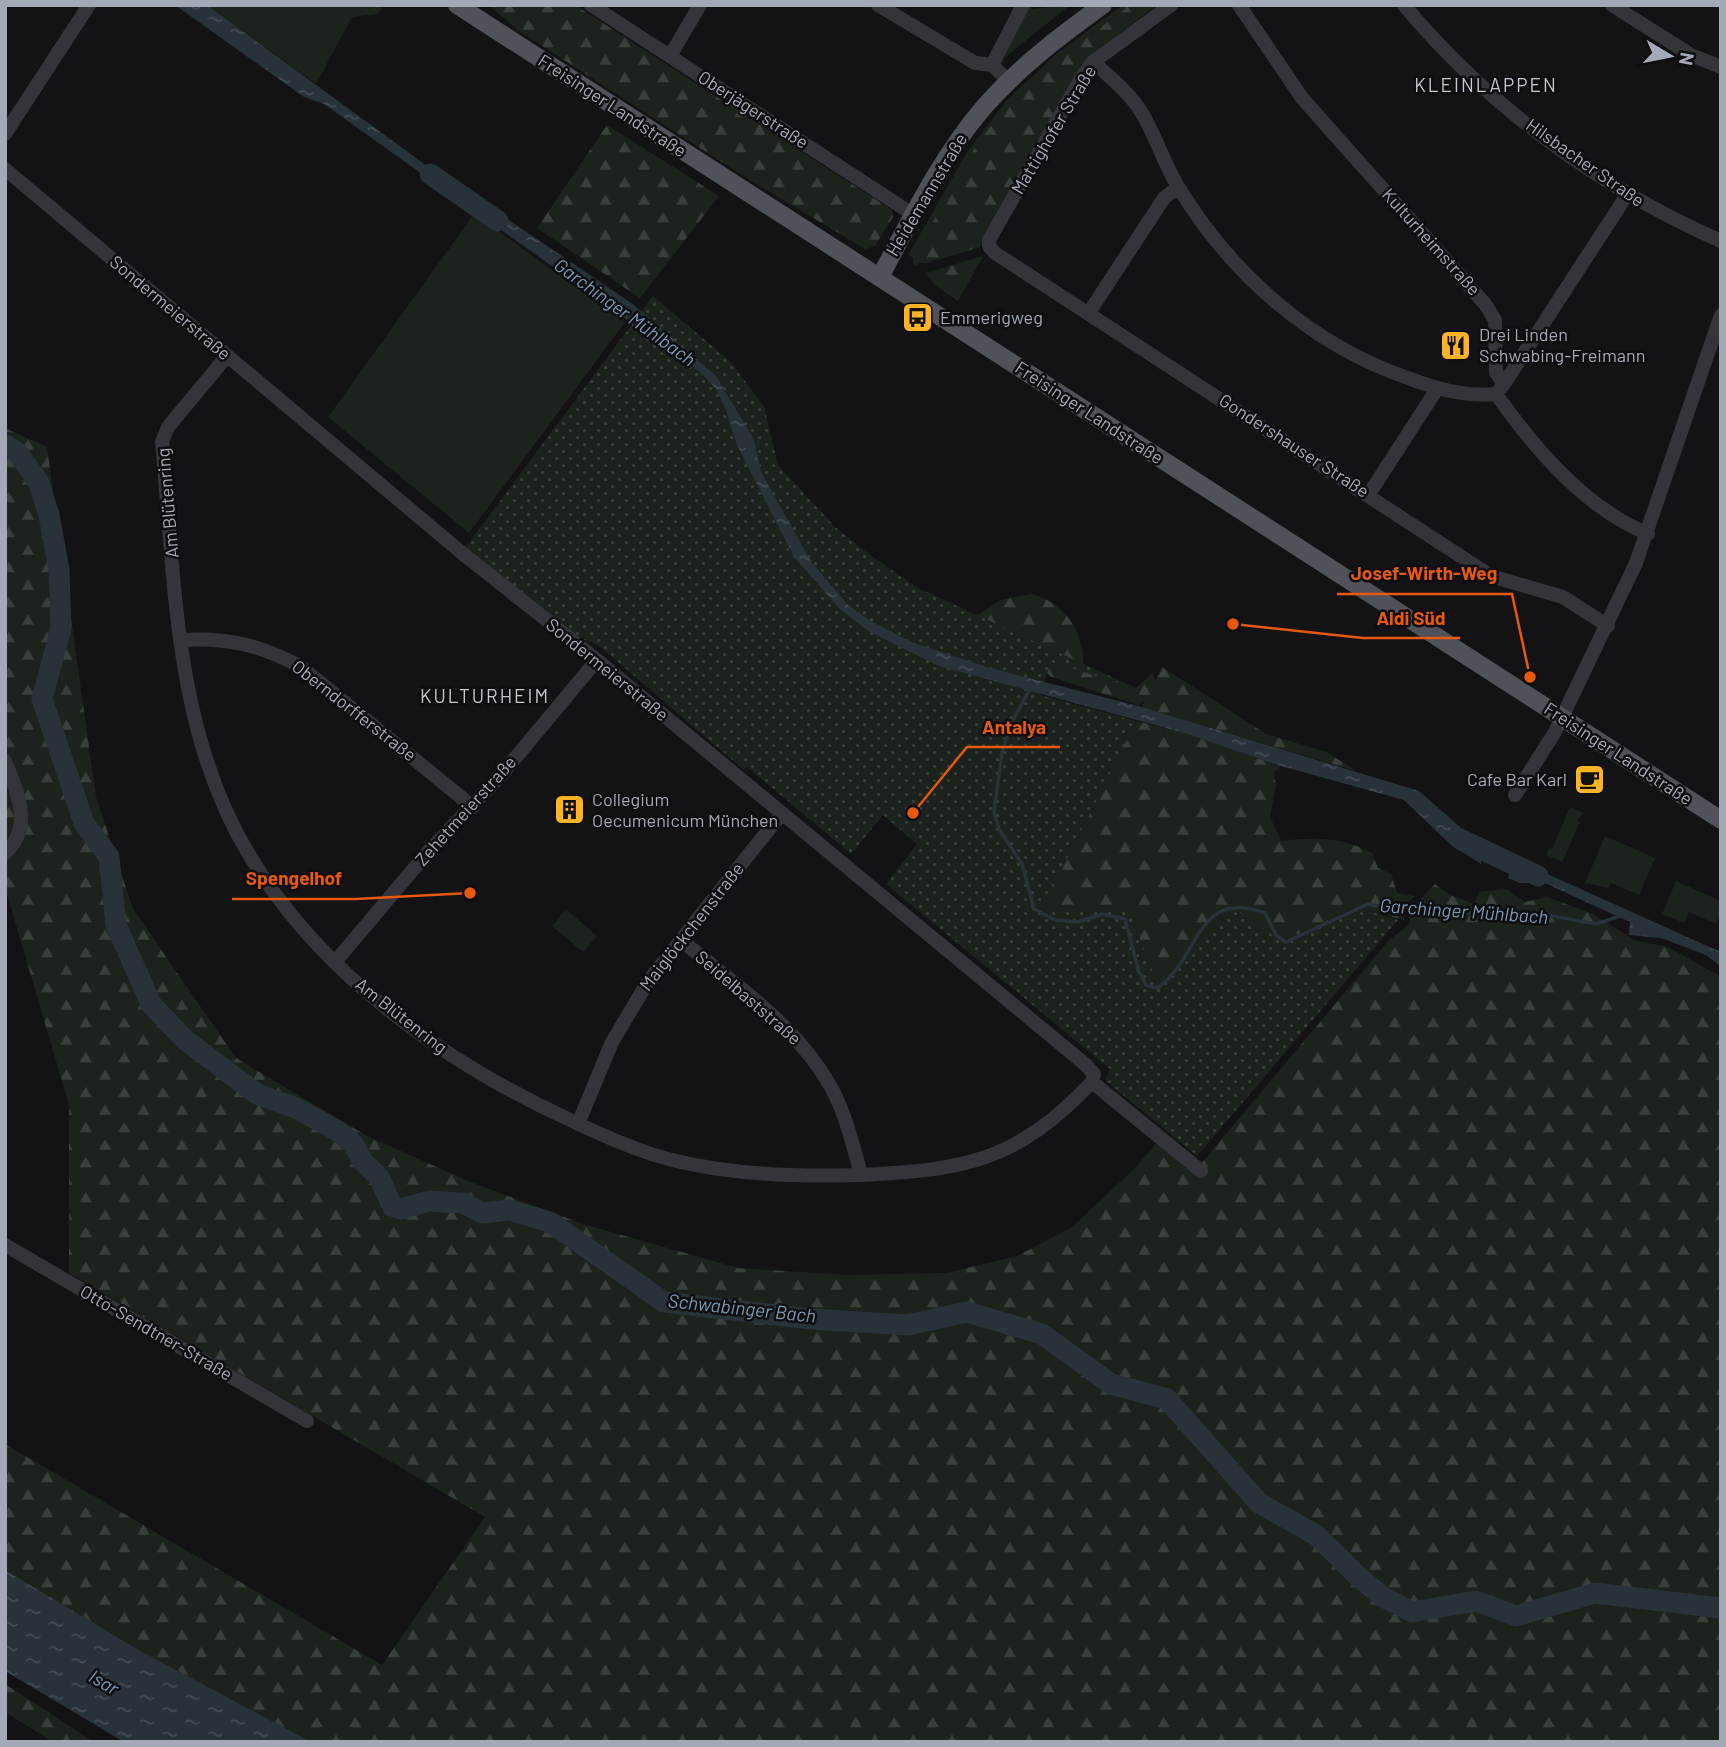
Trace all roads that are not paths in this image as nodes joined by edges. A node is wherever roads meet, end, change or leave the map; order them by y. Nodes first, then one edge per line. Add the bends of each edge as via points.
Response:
1 (89, 5) edge
2 (457, 5) edge
3 (591, 5) edge
4 (700, 5) edge
5 (878, 5) edge
6 (1023, 5) edge
7 (1103, 5) edge
8 (1171, 5) edge
9 (1239, 5) edge
10 (1404, 5) edge
11 (1612, 5) edge
12 (670, 56) junction
13 (1093, 62) junction
14 (992, 65) junction
15 (1721, 67) edge
16 (1009, 80) junction
17 (5, 134) edge
18 (5, 169) edge
19 (1178, 187) junction
20 (1627, 195) junction
21 (914, 215) junction
22 (1721, 241) edge
23 (989, 246) joint
24 (880, 276) junction
25 (1088, 314) junction
26 (1721, 315) edge
27 (1495, 342) junction
28 (1527, 349) junction
29 (228, 356) junction
30 (1437, 389) junction
31 (1500, 389) junction
32 (1369, 494) junction
33 (1648, 534) junction
34 (1608, 626) junction
35 (181, 640) junction
36 (597, 660) junction
37 (1562, 718) junction
38 (5, 761) edge
39 (1515, 795) dead end
40 (473, 807) junction
41 (782, 814) junction
42 (1721, 820) edge
43 (5, 853) edge
44 (681, 940) junction
45 (335, 962) junction
46 (1092, 1082) junction
47 (578, 1124) junction
48 (1201, 1171) dead end
49 (860, 1174) junction
50 (5, 1245) edge
51 (307, 1421) dead end

1 - 17 street
2 - 24 main road, Freisinger Landstraße
3 - 12 street, Oberjägerstraße
4 - 12 street
5 - 14 street via 975,62
6 - 14 street
7 - 16 main road, Heidemannstraße via 1052,41
8 - 13 street, Mattighofer Straße
9 - 27 street, Kulturheimstraße via 1303,98 1485,304 1495,320
10 - 20 street, Hilsbacher Straße via 1482,86 1542,136
11 - 15 street via 1691,55
12 - 21 street, Oberjägerstraße
13 - 19 street via 1138,106
13 - 23 street, Mattighofer Straße
14 - 16 street
16 - 21 main road, Heidemannstraße via 965,131
18 - 29 street, Sondermeierstraße
19 - 25 street via 1164,198
19 - 30 street via 1224,252 1311,331 1382,369
20 - 22 street, Hilsbacher Straße
20 - 28 street
21 - 24 main road, Heidemannstraße
23 - 25 street, Gondershauser Straße
24 - 37 main road, Freisinger Landstraße
25 - 32 street, Gondershauser Straße
26 - 33 street
27 - 28 street via 1509,354
27 - 31 street, Kulturheimstraße
28 - 31 street
29 - 35 street, Am Blütenring via 168,427 162,442
29 - 36 street, Sondermeierstraße
30 - 31 street via 1476,396
30 - 32 street
31 - 33 street, Kulturheimstraße via 1532,441 1583,493 1627,525
32 - 34 street, Gondershauser Straße via 1491,576 1563,597
33 - 34 street
34 - 37 street
35 - 40 street, Oberndorfferstraße via 235,641 301,667
35 - 45 street, Am Blütenring via 195,726 222,804 275,896
36 - 40 street, Zehetmeierstraße
36 - 41 street, Sondermeierstraße
37 - 39 street
37 - 42 main road, Freisinger Landstraße
38 - 43 street via 22,814 19,835
40 - 45 street, Zehetmeierstraße via 428,852
41 - 44 street, Maiglöckchenstraße
41 - 46 street, Sondermeierstraße via 1086,1065 1094,1074
44 - 47 street, Maiglöckchenstraße via 636,999
44 - 49 street, Seidelbaststraße via 797,1038 833,1091
45 - 47 street, Am Blütenring via 429,1041 516,1096
46 - 48 street, Sondermeierstraße
46 - 49 street, Am Blütenring via 1038,1132 994,1156 945,1170
47 - 49 street, Am Blütenring via 644,1152 708,1167 825,1176
50 - 51 street, Otto-Sendtner-Straße

